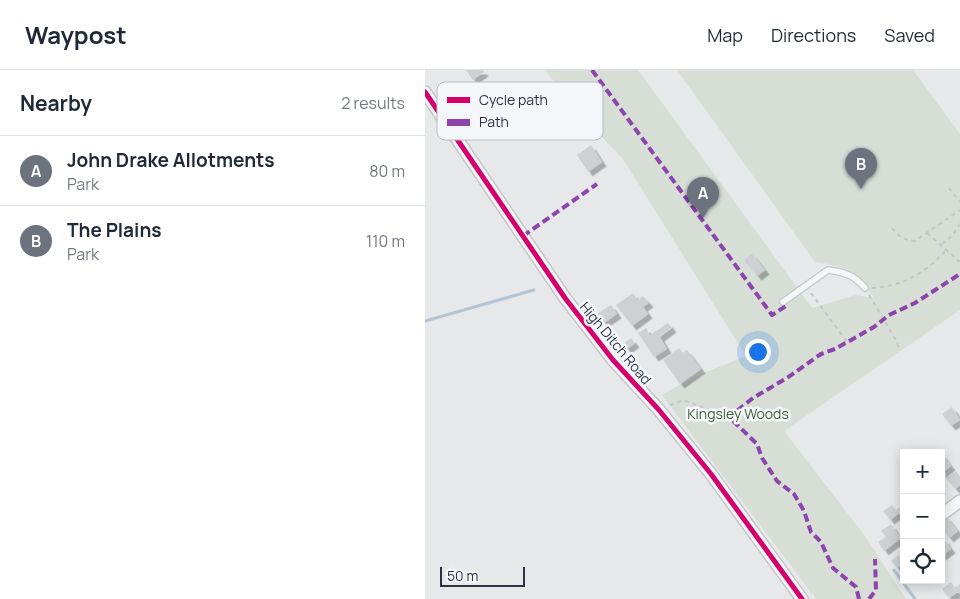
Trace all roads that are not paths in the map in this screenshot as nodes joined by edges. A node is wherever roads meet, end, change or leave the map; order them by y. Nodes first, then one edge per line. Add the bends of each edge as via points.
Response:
1 (425, 92) edge
2 (437, 110) edge
3 (458, 140) edge
4 (865, 288) road end
5 (783, 302) dead end
6 (960, 501) edge
7 (945, 512) edge
8 (802, 599) edge

1 - 2 street, High Ditch Road
3 - 8 street, High Ditch Road via 565,298 613,360 711,474
4 - 5 lane via 844,272 828,270
6 - 7 street

